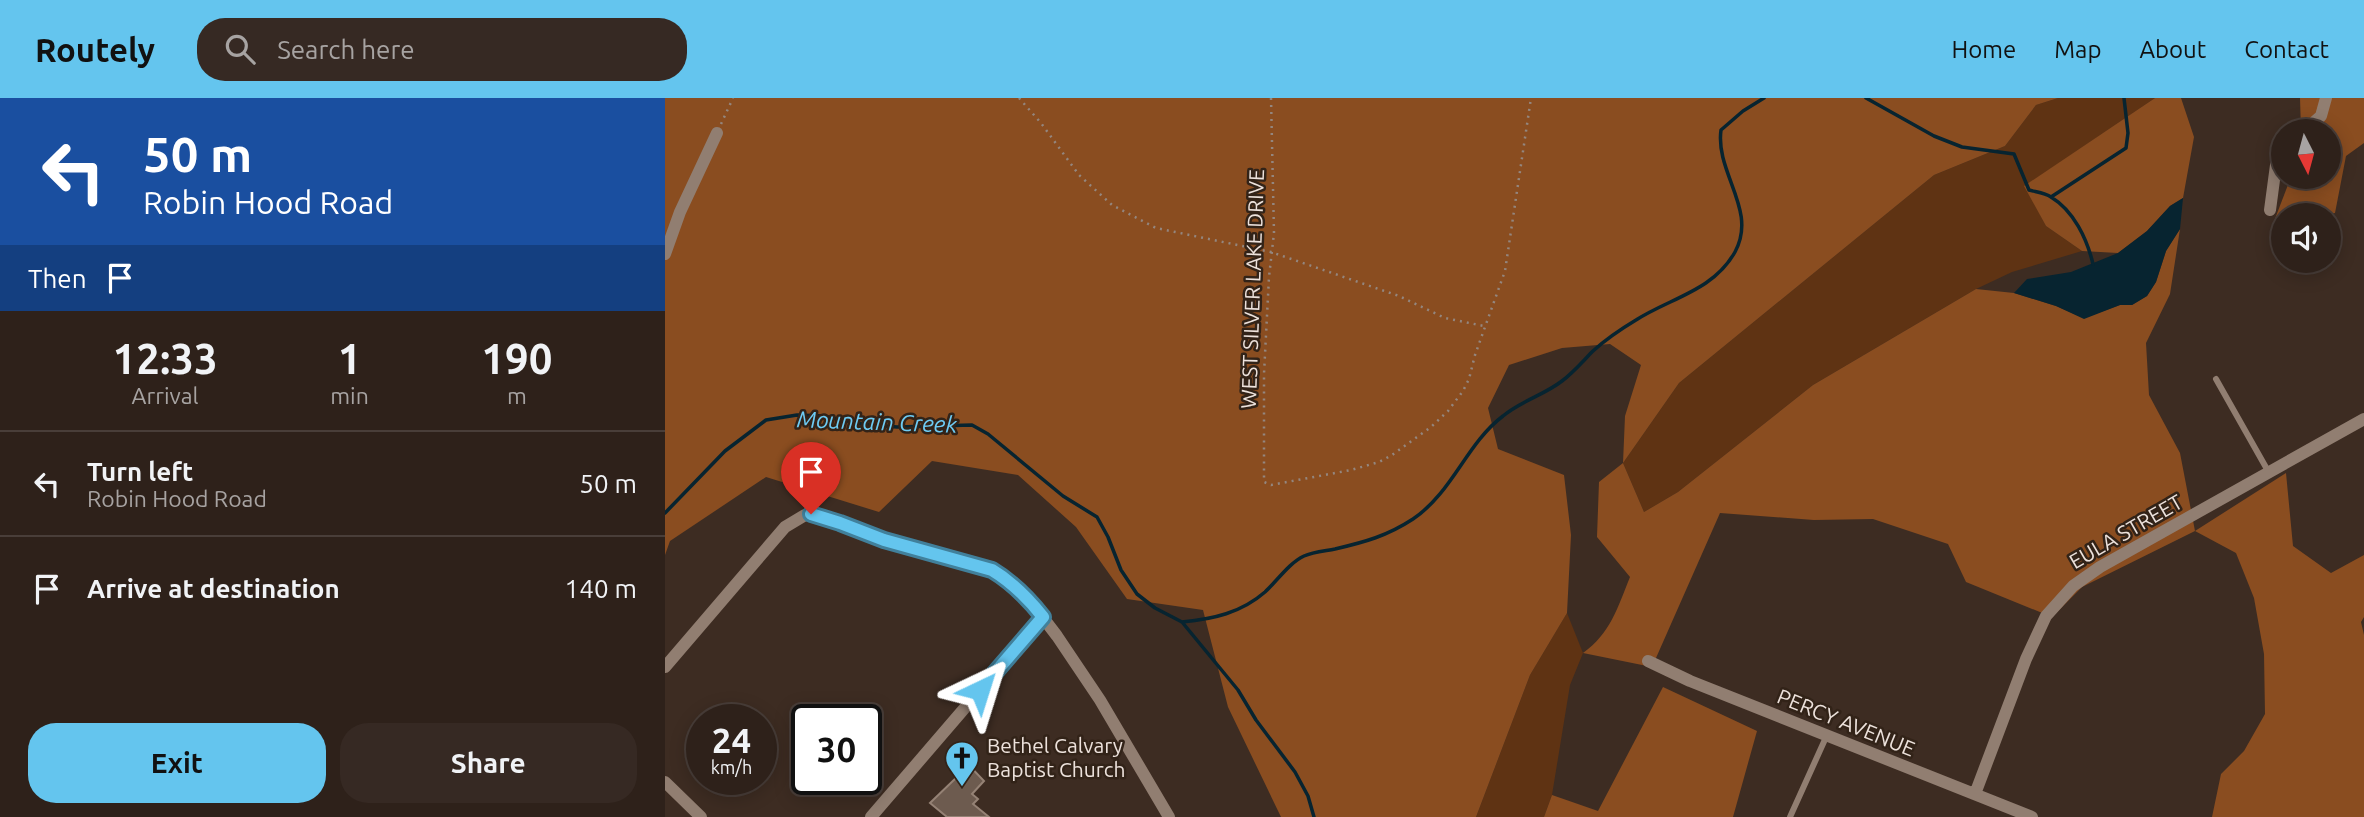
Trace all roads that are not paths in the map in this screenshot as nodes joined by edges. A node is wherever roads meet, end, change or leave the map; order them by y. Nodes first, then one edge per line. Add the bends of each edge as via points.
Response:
1 (2326, 98) edge
2 (2318, 119) edge
3 (717, 133) road end
4 (2273, 189) edge
5 (2270, 210) dead end
6 (665, 254) edge
7 (2216, 379) dead end
8 (2364, 419) edge
9 (2268, 471) junction
10 (1043, 617) junction
11 (1648, 661) dead end
12 (665, 667) edge
13 (1827, 735) junction
14 (665, 782) edge
15 (1975, 794) junction
16 (701, 817) edge
17 (871, 817) edge
18 (1170, 817) edge
19 (1790, 817) edge
20 (2032, 817) edge

1 - 2 street
3 - 6 street
4 - 5 street
7 - 9 lane
8 - 9 street, EULA STREET
9 - 15 street, EULA STREET via 2100,567 2062,596 2040,628
10 - 12 street via 1028,598 992,570 805,515 785,527
10 - 17 street
10 - 18 street via 1100,700
11 - 13 street, PERCY AVENUE
13 - 15 street, PERCY AVENUE
13 - 19 lane
14 - 16 street
15 - 20 street, PERCY AVENUE

